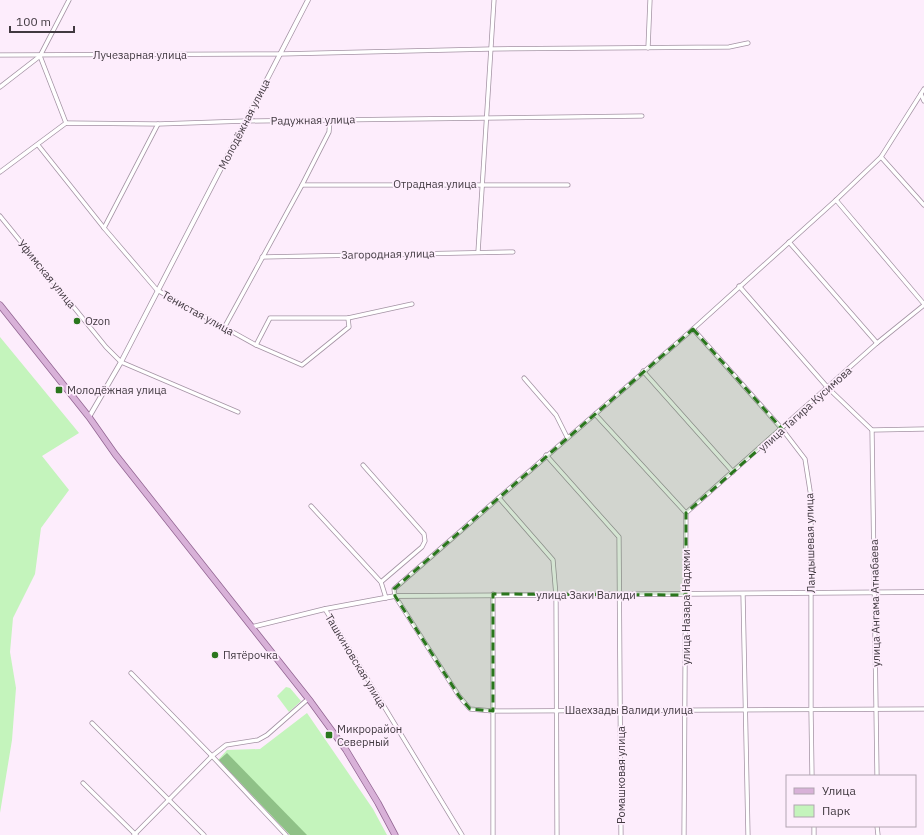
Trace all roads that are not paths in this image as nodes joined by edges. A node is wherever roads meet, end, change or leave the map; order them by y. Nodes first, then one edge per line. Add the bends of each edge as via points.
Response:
1 (69, 0) edge
2 (308, 0) edge
3 (494, 0) edge
4 (650, 0) edge
5 (748, 43) dead end
6 (648, 48) junction
7 (491, 49) junction
8 (280, 54) junction
9 (0, 55) edge
10 (40, 56) junction
11 (0, 87) edge
12 (924, 89) edge
13 (921, 94) junction
14 (924, 101) edge
15 (642, 116) dead end
16 (487, 118) junction
17 (330, 120) junction
18 (246, 121) junction
19 (66, 123) junction
20 (158, 124) junction
21 (38, 145) junction
22 (881, 157) junction
23 (0, 172) edge
24 (483, 184) junction
25 (302, 185) junction
26 (568, 185) dead end
27 (836, 200) junction
28 (924, 205) edge
29 (0, 216) edge
30 (104, 228) junction
31 (789, 242) junction
32 (478, 252) junction
33 (513, 252) dead end
34 (262, 257) junction
35 (739, 286) junction
36 (157, 290) junction
37 (412, 304) dead end
38 (0, 305) edge
39 (924, 305) edge
40 (348, 318) junction
41 (224, 328) junction
42 (693, 329) junction
43 (877, 344) junction
44 (256, 345) junction
45 (121, 362) junction
46 (643, 371) junction
47 (524, 378) dead end
48 (828, 388) junction
49 (238, 412) dead end
50 (595, 414) junction
51 (89, 417) junction
52 (782, 429) junction
53 (924, 429) edge
54 (872, 430) junction
55 (567, 437) junction
56 (546, 455) junction
57 (363, 465) dead end
58 (733, 472) junction
59 (499, 498) junction
60 (311, 506) dead end
61 (686, 513) junction
62 (381, 582) junction
63 (875, 592) junction
64 (924, 592) edge
65 (493, 594) junction
66 (620, 594) junction
67 (743, 594) junction
68 (811, 594) junction
69 (686, 595) junction
70 (395, 596) junction
71 (556, 596) junction
72 (386, 598) junction
73 (325, 610) junction
74 (252, 627) junction
75 (131, 673) dead end
76 (308, 699) junction
77 (876, 709) junction
78 (924, 709) edge
79 (557, 710) junction
80 (621, 710) junction
81 (685, 710) junction
82 (745, 710) junction
83 (811, 710) junction
84 (493, 711) junction
85 (92, 723) dead end
86 (212, 756) junction
87 (812, 775) edge
88 (877, 775) edge
89 (83, 783) dead end
90 (169, 800) junction
91 (135, 835) edge
92 (204, 835) edge
93 (286, 835) edge
94 (395, 835) edge
95 (462, 835) edge
96 (493, 835) edge
97 (557, 835) edge
98 (621, 835) edge
99 (684, 835) edge
100 (748, 835) edge

1 - 10 street
2 - 8 street, Молодёжная улица
3 - 7 street
4 - 6 street
5 - 6 street, Лучезарная улица via 728,47
6 - 7 street, Лучезарная улица
7 - 8 street, Лучезарная улица
7 - 16 street
8 - 10 street, Лучезарная улица
8 - 18 street, Молодёжная улица
9 - 10 street, Лучезарная улица
10 - 11 street
10 - 19 street
12 - 13 street
13 - 14 street
13 - 22 street
15 - 16 street, Радужная улица
16 - 17 street, Радужная улица
16 - 24 street
17 - 18 street, Радужная улица
17 - 25 street via 329,132
18 - 20 street, Радужная улица
18 - 36 street, Молодёжная улица
19 - 20 street, Радужная улица
19 - 21 street
20 - 30 street
21 - 23 street
21 - 30 street, Тенистая улица
22 - 27 street
22 - 28 street
24 - 25 street, Отрадная улица
24 - 26 street, Отрадная улица
24 - 32 street
25 - 34 street
27 - 31 street
27 - 39 street
29 - 45 street, Уфимская улица
30 - 36 street, Тенистая улица
31 - 35 street
31 - 43 street
32 - 33 street, Загородная улица
32 - 34 street, Загородная улица
34 - 41 street
35 - 42 street
35 - 48 street
36 - 41 street, Тенистая улица
36 - 45 street, Молодёжная улица
37 - 40 street
38 - 51 main road
39 - 43 street, улица Тагира Кусимова
40 - 44 street via 270,318
40 - 44 street, Тенистая улица via 349,327 302,366
41 - 44 street, Тенистая улица
42 - 46 street
42 - 52 street, Ландышевая улица
43 - 48 street, улица Тагира Кусимова
45 - 49 street, Уфимская улица
45 - 51 street, Молодёжная улица
46 - 50 street
46 - 58 street
47 - 55 street via 556,415
48 - 52 street, улица Тагира Кусимова
48 - 54 street
50 - 55 street
50 - 61 street
51 - 74 main road via 115,454
52 - 58 street, улица Тагира Кусимова
52 - 68 street, Ландышевая улица via 805,459 811,498
53 - 54 street
54 - 63 street, улица Ангама Атнабаева
55 - 56 street
56 - 59 street
56 - 66 street, Ромашковая улица via 619,537
57 - 62 street via 424,534 425,541 422,547
58 - 61 street, улица Тагира Кусимова
59 - 70 street via 394,589
59 - 71 street via 553,560
60 - 62 street
61 - 69 street, улица Назара Наджми
62 - 72 street
63 - 64 street, улица Заки Валиди
63 - 68 street, улица Заки Валиди
63 - 77 street, улица Ангама Атнабаева
65 - 70 street, улица Заки Валиди
65 - 71 street, улица Заки Валиди
65 - 84 street
66 - 69 street, улица Заки Валиди
66 - 71 street, улица Заки Валиди
66 - 80 street, Ромашковая улица
67 - 68 street, улица Заки Валиди
67 - 69 street, улица Заки Валиди
67 - 82 street
68 - 83 street, Ландышевая улица
69 - 81 street, улица Назара Наджми
70 - 72 street, улица Заки Валиди
70 - 84 street, Шаехзады Валиди улица via 470,709
71 - 79 street
72 - 73 street, улица Заки Валиди
73 - 74 street, улица Заки Валиди
73 - 95 street, Ташкиновская улица
74 - 76 main road
75 - 86 street
76 - 86 street via 267,735 258,740 226,745
76 - 94 main road via 346,750
77 - 78 street, Шаехзады Валиди улица
77 - 83 street, Шаехзады Валиди улица
77 - 88 street, улица Ангама Атнабаева
79 - 80 street, Шаехзады Валиди улица
79 - 84 street, Шаехзады Валиди улица
79 - 97 street
80 - 81 street, Шаехзады Валиди улица
80 - 98 street, Ромашковая улица
81 - 82 street, Шаехзады Валиди улица
81 - 99 street, улица Назара Наджми
82 - 83 street, Шаехзады Валиди улица
82 - 100 street
83 - 87 street, Ландышевая улица
84 - 96 street
85 - 90 street
86 - 90 street
86 - 93 street
89 - 91 street
90 - 91 street
90 - 92 street

